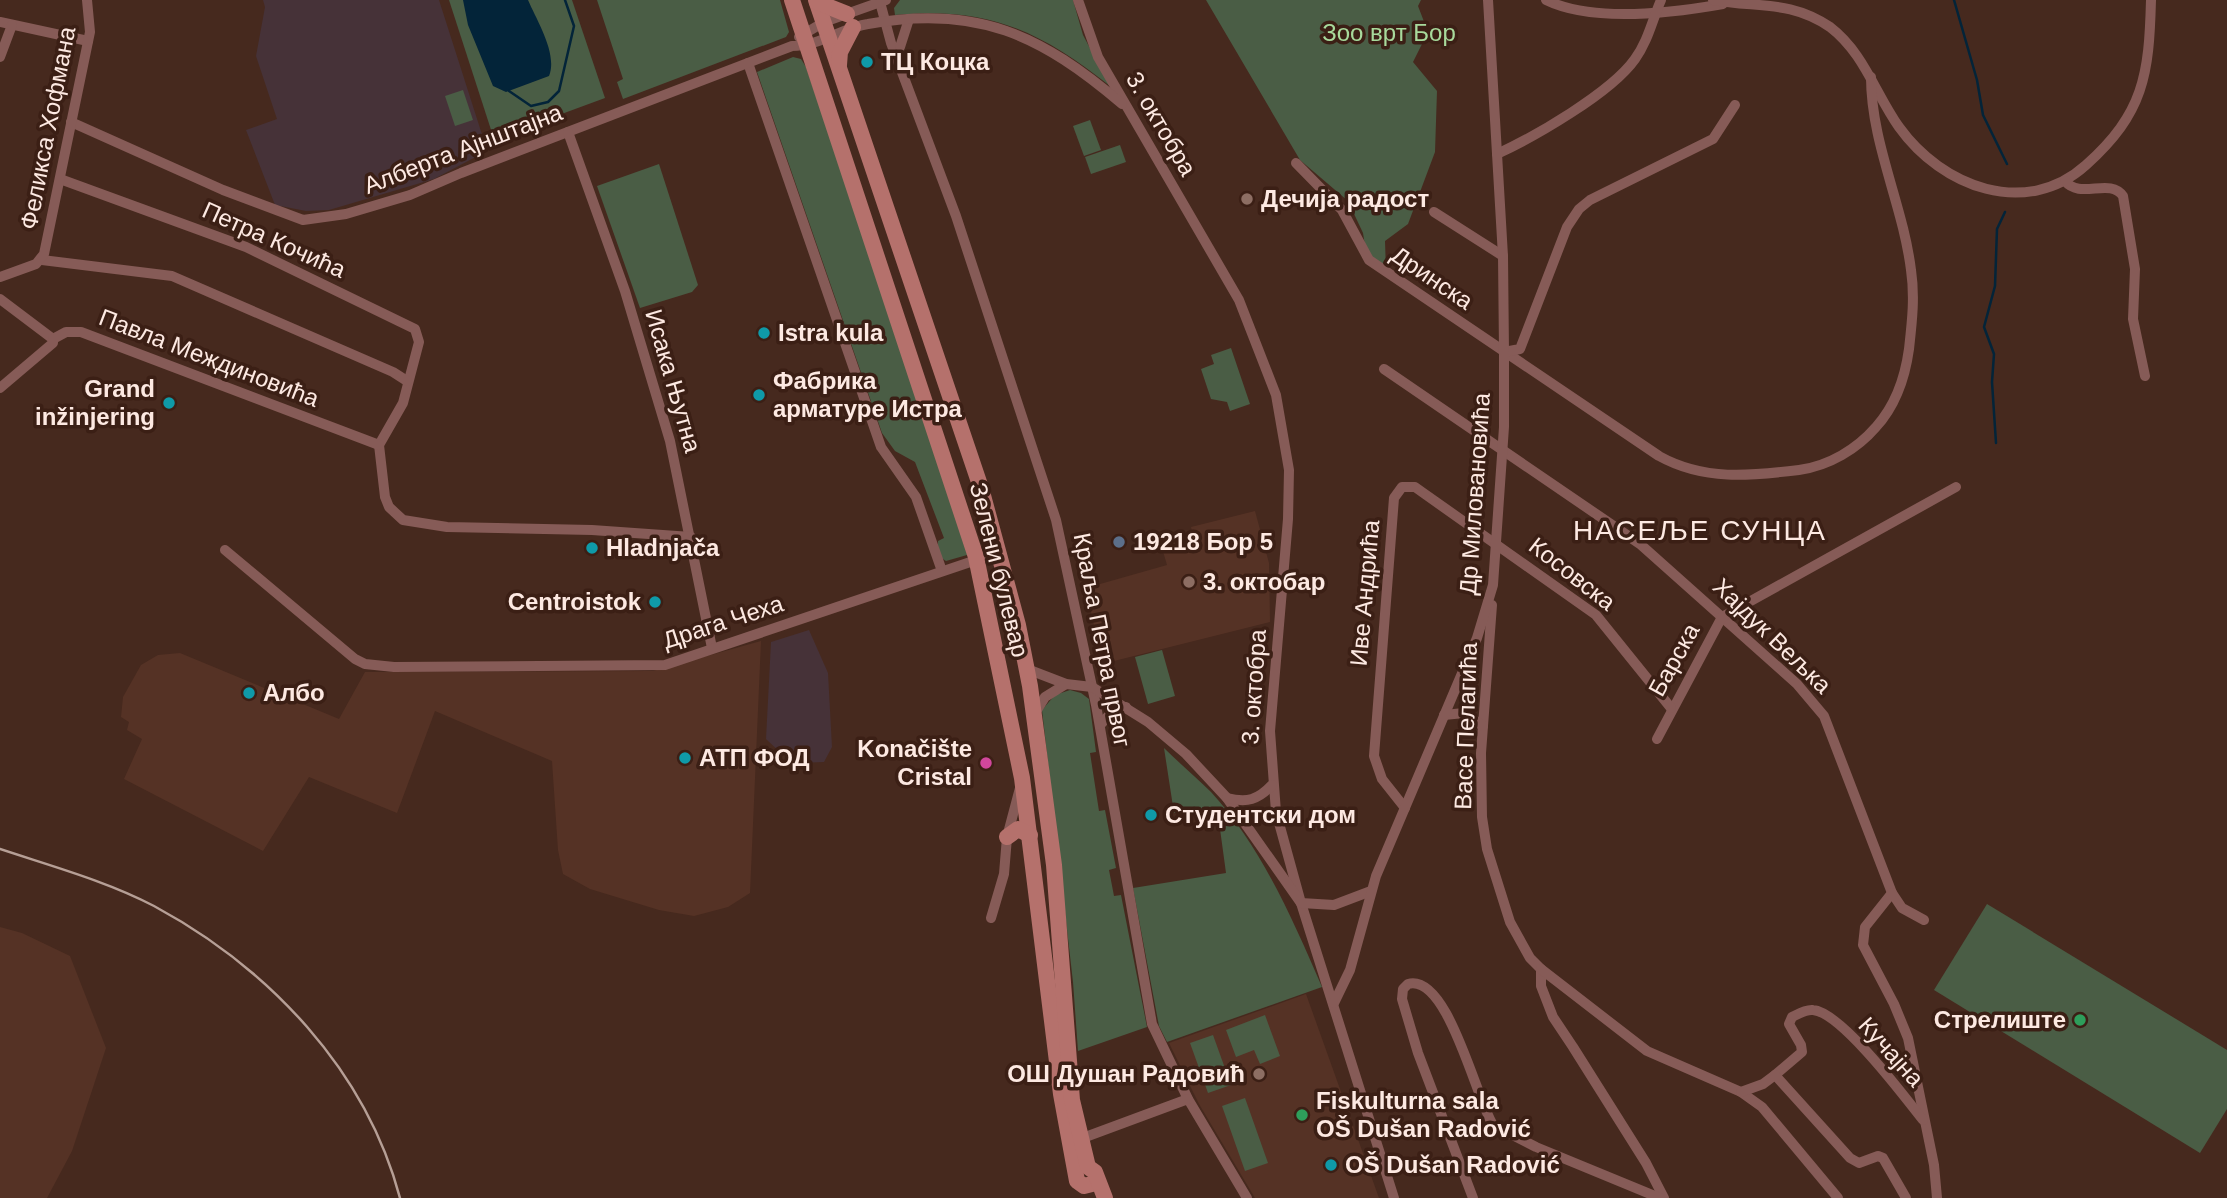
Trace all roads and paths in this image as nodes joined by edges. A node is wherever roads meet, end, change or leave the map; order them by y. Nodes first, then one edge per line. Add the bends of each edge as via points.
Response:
1 (87, 0) edge
2 (792, 0) edge
3 (1078, 0) edge
4 (1488, 0) edge
5 (1546, 0) edge
6 (1713, 0) edge
7 (2151, 0) edge
8 (817, 1) edge
9 (883, 1) edge
10 (1728, 3) junction
11 (1659, 5) edge
12 (909, 19) junction
13 (850, 21) junction
14 (0, 22) edge
15 (887, 22) junction
16 (12, 24) junction
17 (827, 30) junction
18 (88, 41) junction
19 (800, 41) junction
20 (900, 47) junction
21 (0, 57) edge
22 (748, 63) junction
23 (839, 67) junction
24 (1871, 77) junction
25 (909, 86) junction
26 (1735, 105) dead end
27 (1127, 108) junction
28 (71, 121) junction
29 (568, 132) junction
30 (1497, 154) junction
31 (1296, 163) dead end
32 (60, 179) junction
33 (2066, 181) junction
34 (1434, 212) dead end
35 (1503, 256) junction
36 (42, 260) junction
37 (0, 276) edge
38 (0, 299) edge
39 (53, 339) junction
40 (1504, 352) junction
41 (1384, 369) dead end
42 (2145, 376) dead end
43 (407, 381) junction
44 (0, 388) edge
45 (379, 445) junction
46 (1503, 449) junction
47 (1956, 487) dead end
48 (691, 537) junction
49 (1496, 544) junction
50 (225, 550) dead end
51 (1000, 552) junction
52 (976, 557) junction
53 (942, 571) junction
54 (1493, 585) junction
55 (1722, 617) junction
56 (712, 648) junction
57 (1027, 669) junction
58 (1066, 684) junction
59 (1092, 687) junction
60 (1126, 707) junction
61 (1671, 708) junction
62 (1035, 713) junction
63 (1444, 715) junction
64 (1100, 725) junction
65 (1483, 726) junction
66 (1657, 739) dead end
67 (1022, 778) junction
68 (1272, 785) junction
69 (1227, 798) junction
70 (1405, 808) junction
71 (1030, 835) junction
72 (1007, 837) junction
73 (1371, 891) junction
74 (1892, 893) junction
75 (1301, 903) junction
76 (991, 918) dead end
77 (1924, 920) dead end
78 (1541, 970) junction
79 (1334, 1003) junction
80 (1775, 1075) junction
81 (1741, 1092) junction
82 (1188, 1099) junction
83 (1924, 1122) junction
84 (1080, 1139) junction
85 (1087, 1185) edge
86 (1105, 1198) edge
87 (1247, 1198) edge
88 (1394, 1198) edge
89 (1473, 1198) edge
90 (1662, 1198) edge
91 (1838, 1198) edge
92 (1906, 1198) edge
93 (1937, 1198) edge

1 - 18 street, Феликса Хофмана
2 - 19 street, Зелени булевар
3 - 27 street, 3. октобра via 1098,57
4 - 30 street, Др Миловановића
5 - 11 street via 1586,12
6 - 10 street
7 - 33 street via 2149,59 2135,107 2110,143
8 - 13 street
8 - 17 street, Зелени булевар
9 - 13 street
9 - 15 street, Краља Петра првог
10 - 11 street
10 - 24 street via 1769,3 1811,15 1848,42
11 - 30 street via 1636,58 1616,79 1531,137
12 - 15 street
12 - 20 street
12 - 27 street via 979,22 1034,41 1066,58
13 - 15 street
13 - 17 street, Алберта Ајнштајна
13 - 23 street
14 - 16 street
15 - 20 street, Краља Петра првог
15 - 25 street, Краља Петра првог
16 - 18 street
16 - 21 street
17 - 19 street, Алберта Ајнштајна
17 - 23 street, Зелени булевар
18 - 28 street, Феликса Хофмана
19 - 22 street, Алберта Ајнштајна
19 - 52 street, Зелени булевар
20 - 25 street, Краља Петра првог
22 - 29 street, Алберта Ајнштајна
22 - 53 street via 881,447 916,497
23 - 51 street, Зелени булевар
24 - 33 street via 1906,136 1954,176 1990,192 2007,194 2029,194
24 - 40 street, Дринска via 1875,116 1911,268 1913,306 1908,357 1898,395 1858,444 1806,469 1742,475 1697,472 1659,456
25 - 59 street, Краља Петра првог via 1052,508
26 - 40 street via 1713,138 1630,177 1579,209 1567,227 1520,349
27 - 68 street, 3. октобра via 1238,300 1281,415 1289,470 1288,519 1270,731
28 - 29 street, Алберта Ајнштајна via 223,190 303,220 346,214 410,195
28 - 32 street, Феликса Хофмана
29 - 48 street, Исака Њутна via 633,316 670,441
30 - 35 street, Др Миловановића
31 - 40 street, Дринска via 1342,210 1368,260
32 - 36 street, Феликса Хофмана
32 - 43 street, Петра Кочића via 246,247 415,330 419,342
33 - 42 street via 2076,189 2114,189 2123,196 2135,270 2133,319
34 - 35 street
35 - 40 street, Др Миловановића
36 - 37 street, Феликса Хофмана
36 - 43 street via 172,276
38 - 39 street
39 - 44 street
39 - 45 street, Павла Междиновића via 66,332 81,332
40 - 46 street, Др Миловановића
41 - 46 street, Хајдук Вељка
43 - 45 street, Петра Кочића via 399,413
45 - 48 street via 385,498 396,514 410,523
46 - 49 street, Др Миловановића
46 - 55 street, Хајдук Вељка via 1640,544
47 - 55 street, Барска
48 - 56 street, Исака Њутна
49 - 54 street, Др Миловановића
49 - 61 street, Косовска via 1595,615
49 - 70 street, Иве Андрића via 1415,487 1402,487 1395,494 1374,756 1382,779
50 - 56 street, Драга Чеха via 365,664 641,667 666,665
51 - 52 street, Драга Чеха
51 - 57 street, Зелени булевар
52 - 53 street, Драга Чеха
52 - 67 street, Зелени булевар
53 - 56 street, Драга Чеха
54 - 63 street, Др Миловановића via 1477,638
54 - 65 street, Васе Пелагића
55 - 61 street, Барска
55 - 74 street, Хајдук Вељка via 1797,684 1824,716
57 - 58 street
57 - 62 street, Зелени булевар
58 - 59 street
58 - 62 street via 1045,697
59 - 60 street
59 - 64 street, Краља Петра првог
60 - 64 street via 1111,713
60 - 69 street via 1186,754
61 - 66 street, Барска
62 - 84 street, Зелени булевар via 1058,897 1071,1086
63 - 65 street via 1464,713
63 - 70 street, Др Миловановића
64 - 82 street, Краља Петра првог via 1148,1010
65 - 78 street, Васе Пелагића via 1481,787 1487,849 1510,922
67 - 71 street, Зелени булевар
67 - 72 street
68 - 69 street via 1258,798
68 - 75 street, 3. октобра
69 - 75 street
70 - 73 street, Др Миловановића
71 - 72 street via 1018,829
71 - 85 street, Зелени булевар via 1061,1094
72 - 76 street via 1004,874
73 - 75 street via 1334,905
73 - 79 street, Др Миловановића via 1350,970
74 - 77 street, Хајдук Вељка via 1902,908
74 - 83 street via 1865,927 1863,944 1908,1038
75 - 79 street, 3. октобра
78 - 81 street via 1660,1059
78 - 90 street, Васе Пелагића via 1541,986 1561,1034 1646,1163
79 - 88 street, 3. октобра
80 - 81 street
80 - 83 street, Кучајна via 1800,1055 1801,1045 1788,1024 1792,1017 1811,1009 1830,1016
80 - 92 street via 1850,1158 1859,1163 1883,1158
81 - 91 street via 1762,1107
82 - 84 street
82 - 87 street, Краља Петра првог
83 - 93 street, Кучајна
84 - 85 street, Зелени булевар
85 - 86 street, Зелени булевар
89 - 90 street via 1418,1053 1402,999 1408,984 1418,984 1447,1011 1493,1125

